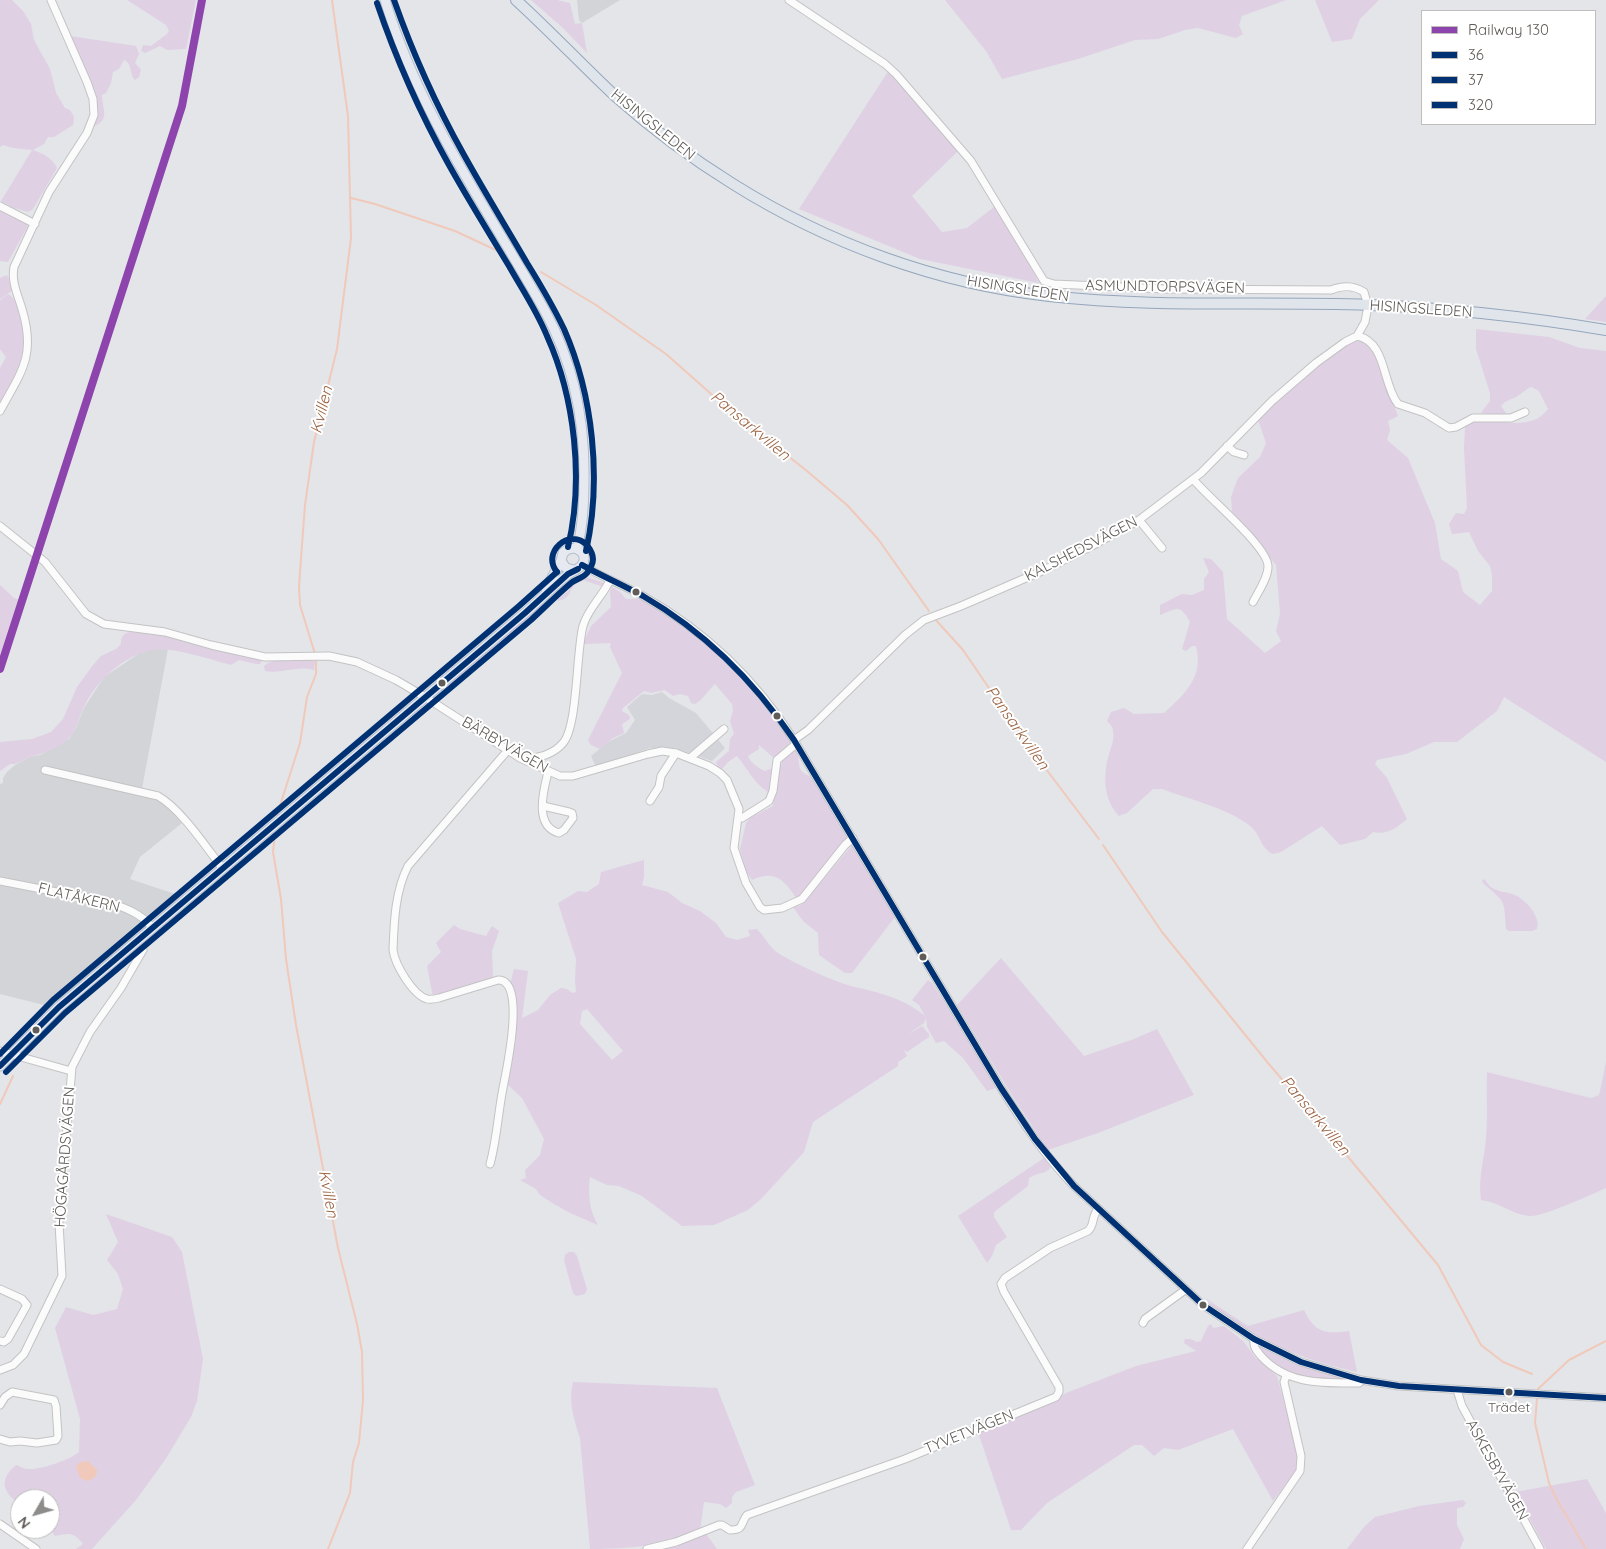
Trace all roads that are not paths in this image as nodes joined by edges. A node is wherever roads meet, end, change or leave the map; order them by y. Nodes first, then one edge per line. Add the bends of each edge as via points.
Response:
1 (51, 0) edge
2 (385, 0) edge
3 (516, 0) edge
4 (789, 0) edge
5 (0, 206) edge
6 (34, 224) junction
7 (1366, 299) dead end
8 (1367, 310) dead end
9 (1606, 330) edge
10 (1357, 336) junction
11 (0, 410) edge
12 (1524, 412) dead end
13 (1227, 446) junction
14 (1244, 455) dead end
15 (1193, 479) junction
16 (1138, 520) junction
17 (0, 526) edge
18 (1162, 548) dead end
19 (577, 549) junction
20 (561, 561) junction
21 (578, 568) junction
22 (610, 580) junction
23 (546, 593) junction
24 (1254, 602) dead end
25 (426, 697) junction
26 (724, 729) dead end
27 (795, 742) junction
28 (508, 750) junction
29 (676, 753) junction
30 (690, 758) junction
31 (524, 760) junction
32 (45, 770) dead end
33 (548, 772) junction
34 (650, 801) dead end
35 (543, 806) junction
36 (738, 818) junction
37 (852, 838) junction
38 (223, 868) junction
39 (0, 881) edge
40 (152, 928) junction
41 (143, 950) dead end
42 (0, 1051) edge
43 (11, 1054) junction
44 (0, 1066) edge
45 (71, 1071) junction
46 (490, 1164) dead end
47 (1098, 1210) junction
48 (0, 1289) edge
49 (1185, 1290) junction
50 (1144, 1323) dead end
51 (1254, 1339) junction
52 (0, 1341) edge
53 (0, 1370) edge
54 (1286, 1376) junction
55 (1361, 1380) junction
56 (1457, 1390) junction
57 (1606, 1398) edge
58 (0, 1405) edge
59 (0, 1439) edge
60 (0, 1524) edge
61 (36, 1549) edge
62 (647, 1549) edge
63 (1247, 1549) edge
64 (1540, 1549) edge

1 - 6 street via 87,82 94,115 87,133 53,185
2 - 19 main road via 433,119 545,312 568,363 578,399 584,443 584,498
3 - 9 highway, HISINGSLEDEN via 624,104 702,164 803,223 908,265 988,286 1050,296 1167,304 1334,304 1435,309
4 - 7 street, ASMUNDTORPSVÄGEN via 896,74 970,161 1044,281 1166,289 1331,290 1347,286 1364,292
5 - 6 street
6 - 11 street via 17,258 13,275 27,326 28,351
8 - 10 street
10 - 12 street via 1376,348 1398,404 1425,412 1446,427 1456,427 1473,418 1511,418
10 - 13 street, KALSHEDSVÄGEN via 1333,350 1291,385
13 - 14 street
13 - 15 street, KALSHEDSVÄGEN
15 - 16 street, KALSHEDSVÄGEN
15 - 24 street via 1268,559 1268,571
16 - 18 street
16 - 27 street, KALSHEDSVÄGEN via 1042,571 924,620
17 - 25 street, BÄRBYVÄGEN via 45,562 81,609 99,622 169,633 265,657 329,656 362,664
19 - 20 main road via 566,550
19 - 21 main road via 584,557
20 - 21 main road via 566,568
20 - 23 main road
21 - 22 street
21 - 23 main road
22 - 27 street via 671,612 720,651 757,689
22 - 31 street via 582,629 567,738 549,754
23 - 25 main road
25 - 28 street, BÄRBYVÄGEN
25 - 38 main road
26 - 30 street
27 - 36 street via 777,760 769,801
27 - 37 street
28 - 31 street, BÄRBYVÄGEN
28 - 46 street via 408,866 398,895 393,950 402,973 419,995 430,1000 498,980 509,984 512,1042
29 - 30 street, BÄRBYVÄGEN
29 - 33 street, BÄRBYVÄGEN via 648,754 573,776
29 - 34 street
30 - 36 street, BÄRBYVÄGEN via 709,766 726,780 738,809
31 - 33 street, BÄRBYVÄGEN
32 - 38 street via 158,796 179,813
33 - 35 street
35 - 35 street via 572,813 573,818 562,832 556,832 546,824
36 - 37 street via 734,841 737,857 746,883 764,910 782,908 802,899
37 - 47 street via 1019,1116 1055,1165
38 - 40 main road
39 - 40 street, FLATÅKERN via 108,902 139,916
40 - 43 main road via 59,1007
41 - 45 street, HÖGAGÅRDSVÄGEN via 90,1032
42 - 43 street, HÖGAGÅRDSVÄGEN
43 - 44 main road
43 - 45 street, HÖGAGÅRDSVÄGEN
45 - 53 street, HÖGAGÅRDSVÄGEN via 59,1223 62,1276 24,1354 14,1365
47 - 49 street
47 - 62 street, TYVETVÄGEN via 1088,1231 1050,1248 1001,1284 1059,1386 1056,1398 905,1459 748,1514 738,1530 720,1525
48 - 52 street via 22,1299 27,1305 8,1339
49 - 50 street
49 - 51 street
51 - 54 street via 1256,1350
51 - 55 street via 1308,1364
54 - 55 street via 1325,1383 1359,1383
54 - 63 street via 1284,1382 1301,1456 1300,1471
55 - 56 street
56 - 57 street
56 - 64 street, ASKESBYVÄGEN via 1462,1406
58 - 59 street via 12,1392 54,1400 58,1436 56,1440 37,1443
60 - 61 street

